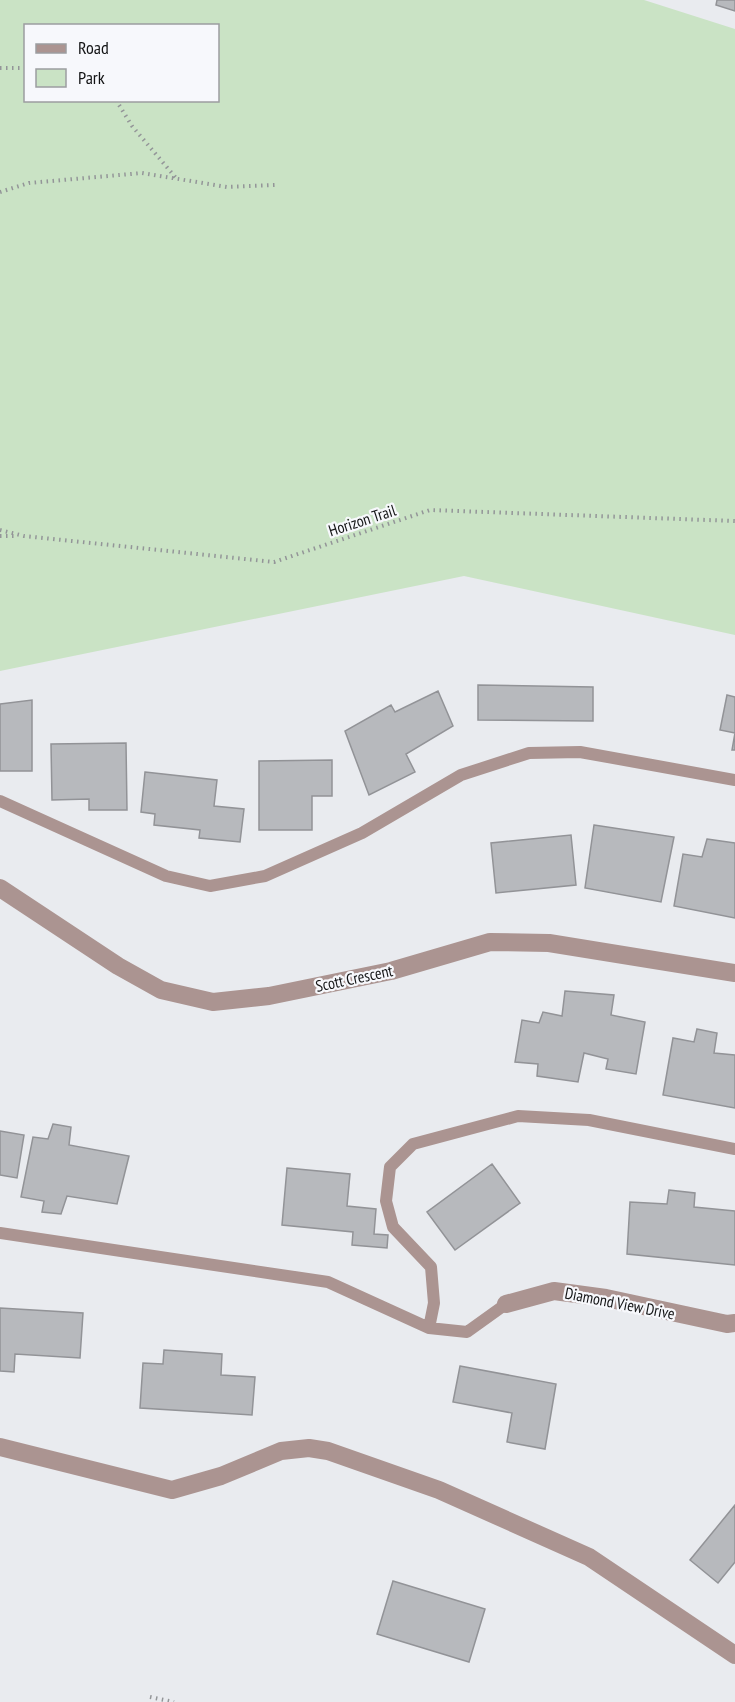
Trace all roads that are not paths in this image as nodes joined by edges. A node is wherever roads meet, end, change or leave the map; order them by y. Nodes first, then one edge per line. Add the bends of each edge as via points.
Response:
1 (735, 780) edge
2 (0, 801) edge
3 (0, 888) edge
4 (735, 973) edge
5 (735, 1149) edge
6 (0, 1233) edge
7 (506, 1304) joint
8 (735, 1323) edge
9 (429, 1328) junction
10 (0, 1447) edge
11 (735, 1655) edge

1 - 2 lane via 580,752 529,753 461,775 362,832 265,876 210,886 166,876
3 - 4 street, Scott Crescent via 118,966 162,990 213,1002 269,996 391,971 490,942 549,943
5 - 9 lane via 589,1120 518,1116 413,1144 390,1167 386,1201 393,1227 431,1267 434,1303
6 - 9 lane via 328,1282
7 - 8 street, Diamond View Drive via 554,1291
7 - 9 lane via 467,1332
10 - 11 street via 172,1490 221,1476 281,1451 328,1451 438,1490 589,1557

